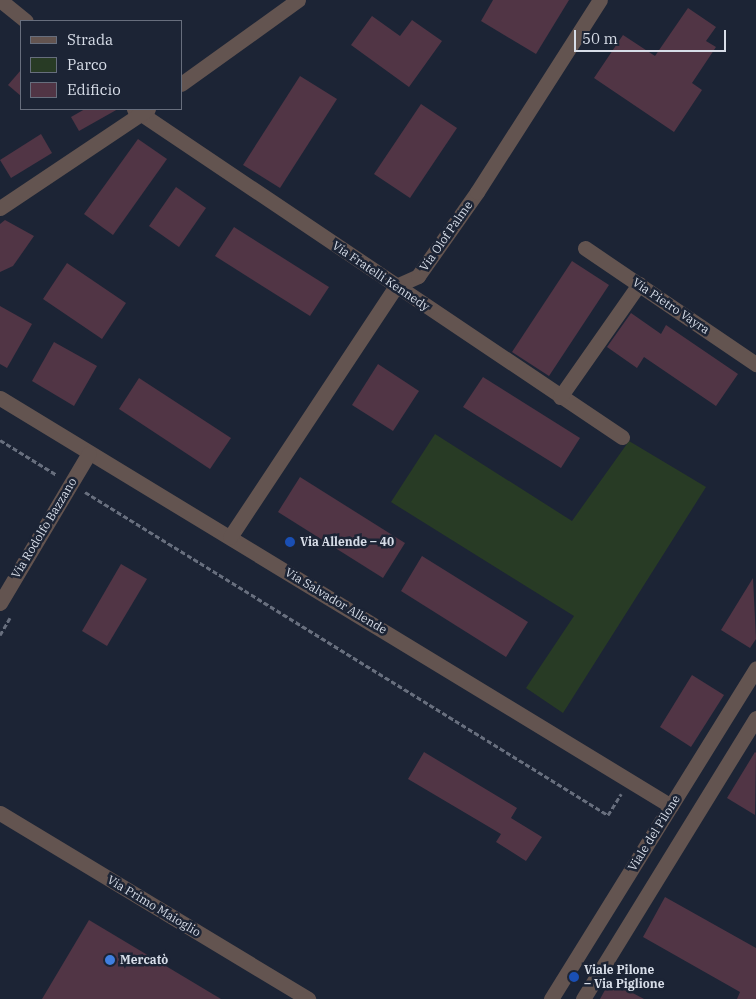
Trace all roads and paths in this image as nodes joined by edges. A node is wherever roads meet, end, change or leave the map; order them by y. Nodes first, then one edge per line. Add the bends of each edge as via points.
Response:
1 (0, 0) edge
2 (298, 0) edge
3 (600, 0) edge
4 (25, 20) edge
5 (182, 83) edge
6 (141, 110) edge
7 (0, 208) edge
8 (585, 248) dead end
9 (639, 284) junction
10 (396, 286) junction
11 (756, 364) edge
12 (0, 398) edge
13 (560, 398) junction
14 (622, 437) dead end
15 (89, 453) junction
16 (85, 492) dead end
17 (230, 537) junction
18 (0, 603) edge
19 (756, 668) edge
20 (756, 718) edge
21 (630, 781) junction
22 (671, 806) junction
23 (0, 813) edge
24 (308, 999) edge
25 (551, 999) edge
26 (583, 999) edge

1 - 4 street
2 - 5 street
3 - 10 street, Via Olof Palme via 477,192 418,276
6 - 7 street
6 - 10 street, Via Fratelli Kennedy
8 - 9 street, Via Pietro Vayra
9 - 11 street, Via Pietro Vayra
9 - 13 street
10 - 13 street, Via Fratelli Kennedy
10 - 17 street
12 - 15 street, Via Salvador Allende
13 - 14 street, Via Fratelli Kennedy
15 - 17 street, Via Salvador Allende
15 - 18 street, Via Rodolfo Bazzano
16 - 21 path via 608,814
17 - 21 street, Via Salvador Allende
19 - 22 street, Viale del Pilone
20 - 26 street
21 - 22 street, Via Salvador Allende
22 - 25 street, Viale del Pilone
23 - 24 street, Via Primo Maioglio

